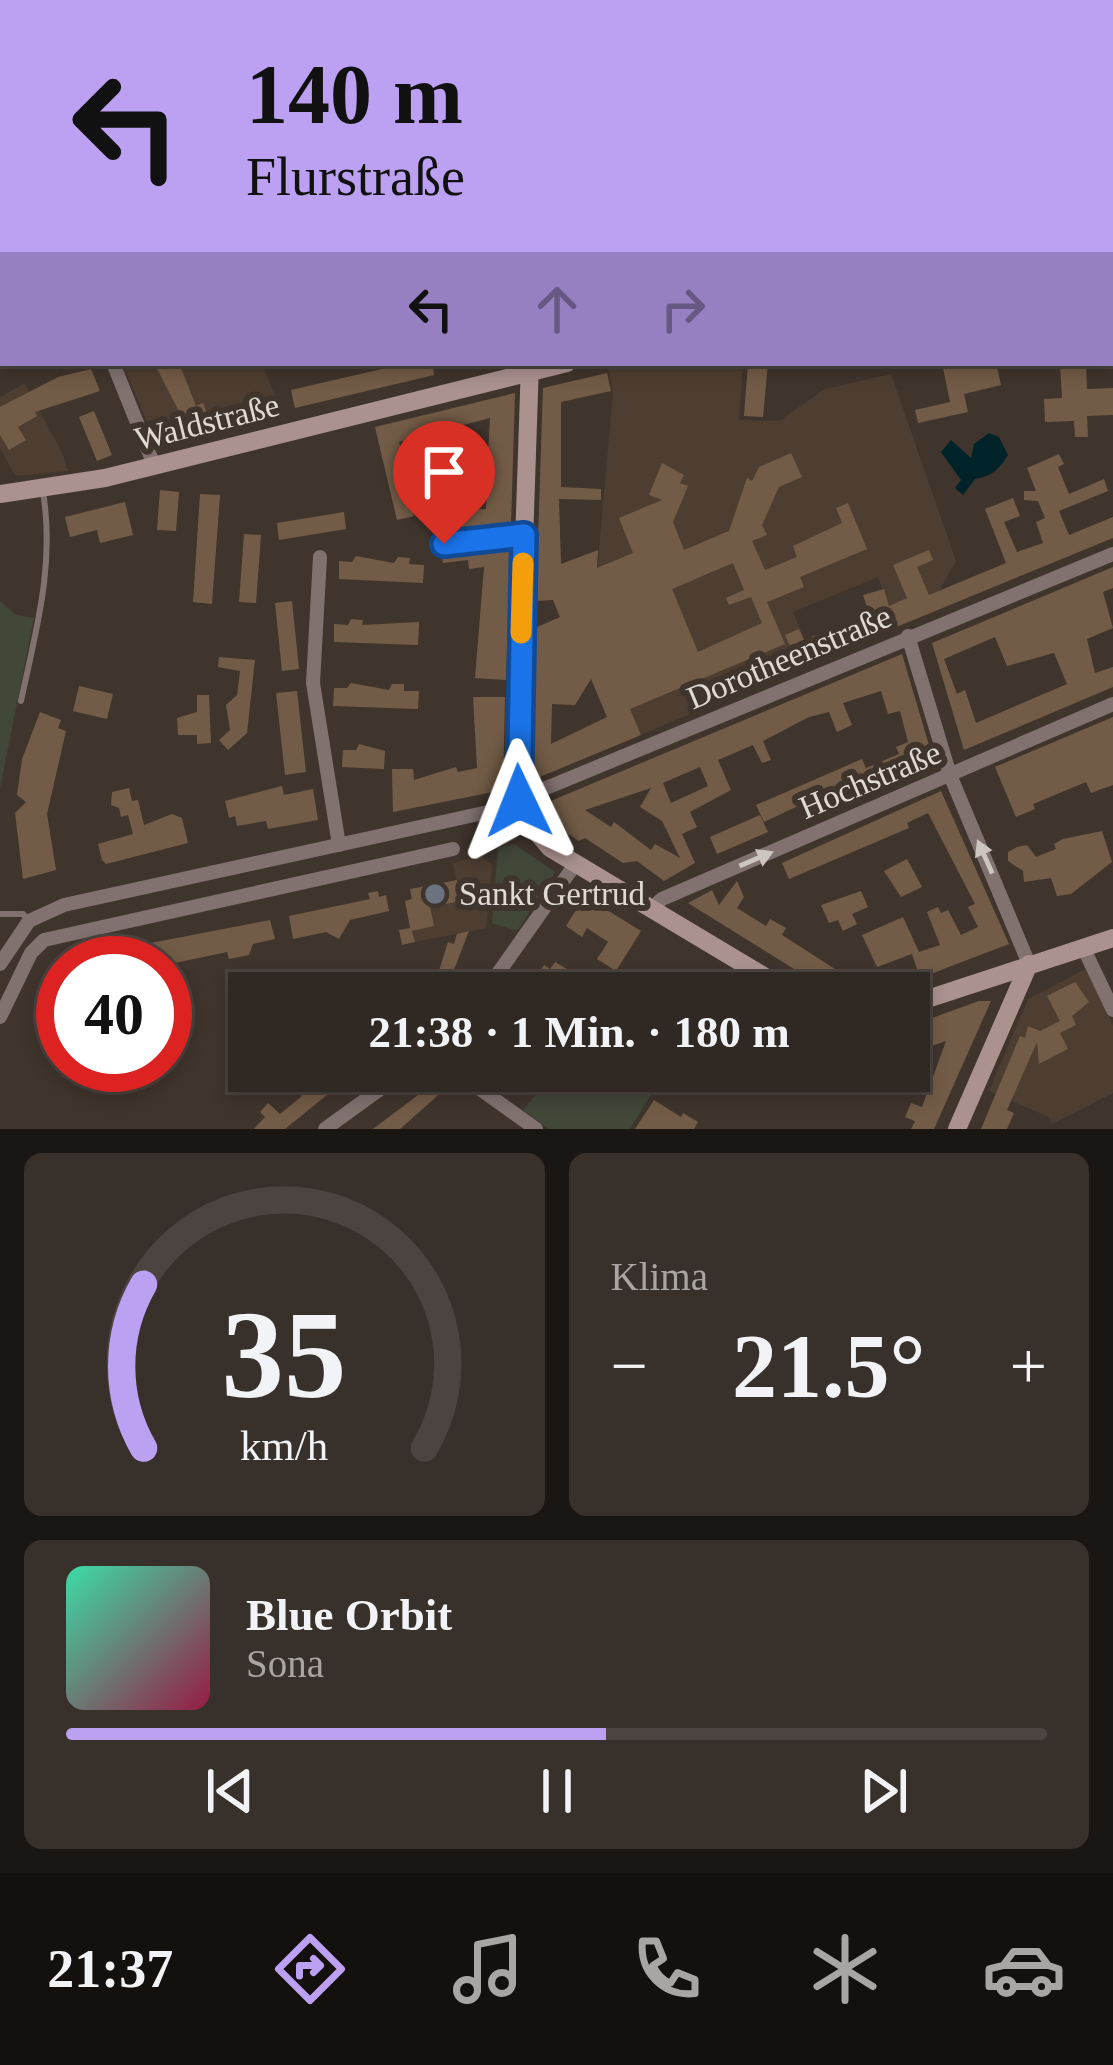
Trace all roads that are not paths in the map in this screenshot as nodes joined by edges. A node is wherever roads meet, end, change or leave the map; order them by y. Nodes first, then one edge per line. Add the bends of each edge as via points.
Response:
1 (114, 366) edge
2 (530, 367) edge
3 (154, 466) junction
4 (43, 490) junction
5 (0, 494) edge
6 (524, 535) junction
7 (444, 544) dead end
8 (1113, 554) edge
9 (320, 557) dead end
10 (908, 636) junction
11 (21, 701) dead end
12 (1113, 704) edge
13 (950, 775) junction
14 (519, 801) junction
15 (334, 846) junction
16 (453, 849) dead end
17 (574, 866) junction
18 (324, 879) junction
19 (651, 909) junction
20 (0, 914) edge
21 (28, 921) junction
22 (17, 934) junction
23 (61, 936) edge
24 (1113, 938) edge
25 (36, 946) joint
26 (1083, 947) junction
27 (0, 964) edge
28 (1029, 964) junction
29 (499, 972) edge
30 (757, 972) edge
31 (930, 998) edge
32 (1113, 1010) edge
33 (0, 1017) edge
34 (376, 1092) edge
35 (484, 1092) edge
36 (326, 1129) edge
37 (536, 1129) edge
38 (957, 1129) edge

1 - 3 street
2 - 3 street, Waldstraße
2 - 6 street
3 - 4 street, Waldstraße
4 - 5 street, Waldstraße
4 - 11 lane via 47,583
6 - 7 street
6 - 14 street
8 - 10 street, Dorotheenstraße
9 - 15 street via 313,683
10 - 13 street
10 - 14 street, Dorotheenstraße
12 - 13 street, Hochstraße
19 -> 13 street, Hochstraße
28 -> 13 street
14 - 15 street, Dorotheenstraße
14 - 17 street via 536,835
15 - 18 street
15 - 21 street, Dorotheenstraße via 64,905
16 - 18 street
17 - 19 street
17 - 29 street
18 - 23 street
19 - 30 street
20 - 21 lane
21 - 22 street
22 - 25 street
22 - 27 street
24 - 26 street
25 - 33 street
26 - 28 street
26 - 32 street
28 - 31 street
28 - 38 street
34 - 36 street
35 - 37 street

